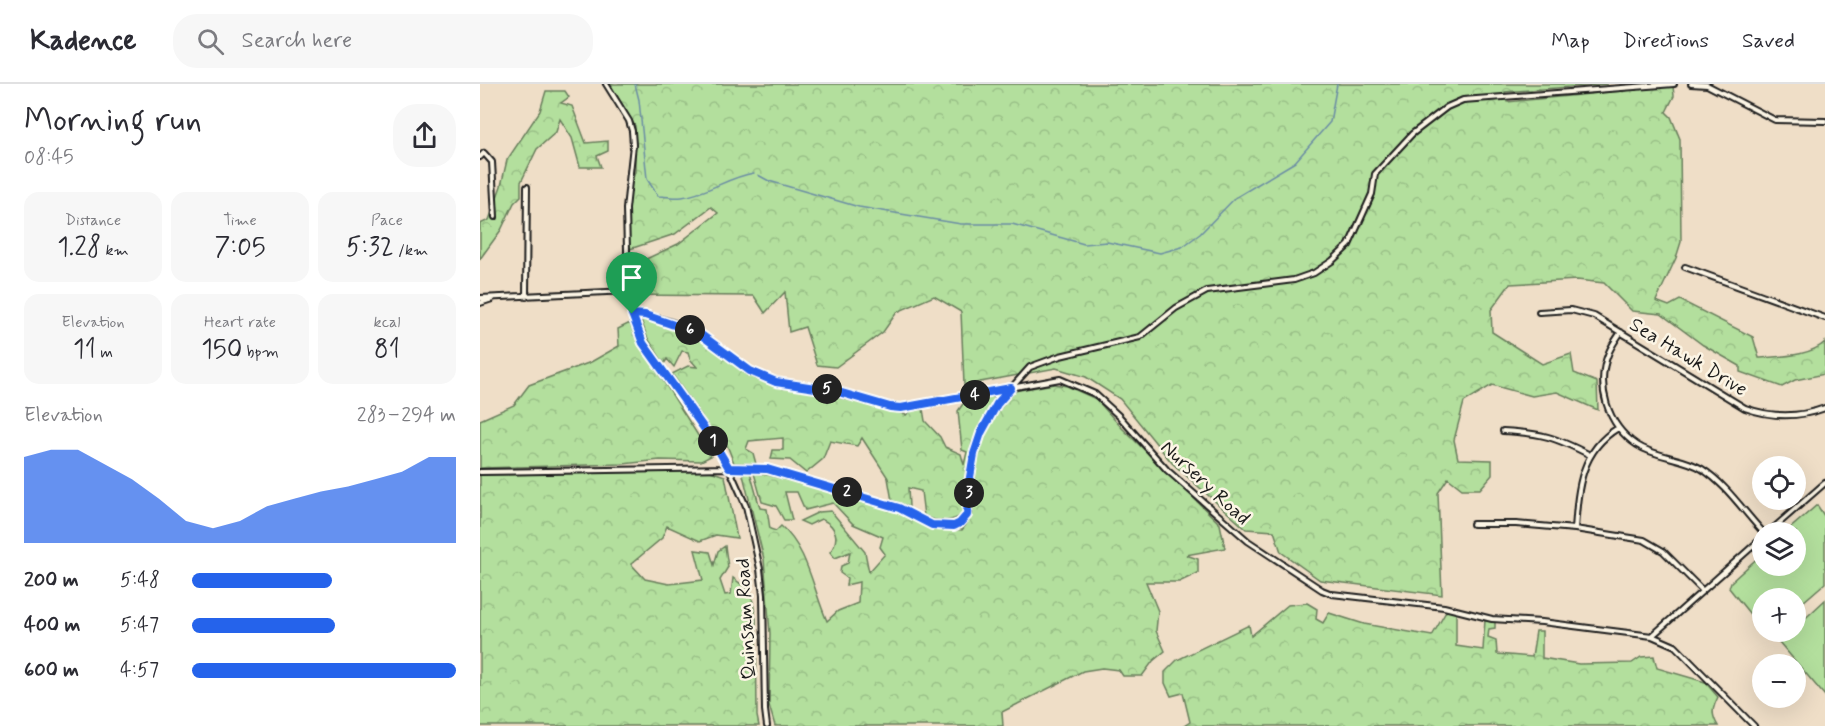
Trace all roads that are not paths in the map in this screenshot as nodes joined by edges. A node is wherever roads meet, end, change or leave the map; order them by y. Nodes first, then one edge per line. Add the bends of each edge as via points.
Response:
1 (606, 84) edge
2 (1674, 84) edge
3 (1691, 84) edge
4 (1825, 121) edge
5 (480, 157) edge
6 (526, 187) dead end
7 (495, 217) dead end
8 (1684, 267) dead end
9 (628, 291) junction
10 (526, 297) junction
11 (480, 298) edge
12 (498, 298) junction
13 (480, 303) edge
14 (1539, 312) dead end
15 (632, 314) junction
16 (1825, 318) edge
17 (1621, 332) junction
18 (1011, 388) junction
19 (1825, 408) edge
20 (1618, 428) junction
21 (1503, 431) dead end
22 (1590, 455) junction
23 (729, 468) junction
24 (480, 472) edge
25 (1825, 483) edge
26 (1754, 522) edge
27 (1780, 522) edge
28 (1473, 524) dead end
29 (1575, 529) junction
30 (1752, 547) edge
31 (1702, 590) junction
32 (1652, 636) junction
33 (767, 726) edge
34 (1754, 726) edge

1 - 9 street, Quinsam Road via 632,131 626,209
2 - 18 street via 1462,100 1412,134 1375,174 1372,194 1349,244 1314,273 1294,280 1207,291 1176,308 1140,337 1030,367
3 - 4 street via 1707,85 1775,120
5 - 7 street via 484,153 492,162
6 - 10 street
8 - 16 street
9 - 10 street
9 - 15 street, Quinsam Road
10 - 12 street
11 - 12 street
12 - 13 street
14 - 17 street, Sea Hawk Drive via 1584,312
15 - 18 street, Nursery Road via 700,334 750,371 776,382 835,391 890,407
15 - 23 street, Quinsam Road via 643,343
17 - 19 street, Sea Hawk Drive via 1745,408 1785,417
17 - 20 street via 1609,351 1603,380 1609,412
18 - 23 street via 981,433 970,474 967,515 954,526 932,525 899,508 767,469
18 - 32 street, Nursery Road via 1060,379 1095,394 1167,470 1248,541 1332,594 1444,607 1492,619
20 - 22 street
20 - 26 street via 1638,445 1702,469
21 - 22 street via 1534,432
22 - 29 street via 1579,486
23 - 24 street
23 - 33 street, Quinsam Road via 747,506 760,569
25 - 27 street
28 - 29 street
29 - 31 street via 1644,540 1663,551
30 - 31 street
31 - 32 street
32 - 34 street, Nursery Road via 1675,646

